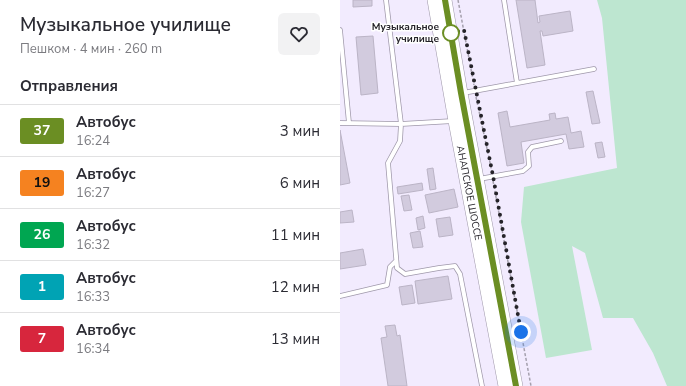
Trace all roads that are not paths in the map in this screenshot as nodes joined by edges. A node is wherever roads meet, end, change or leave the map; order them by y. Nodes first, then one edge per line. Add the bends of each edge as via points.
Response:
1 (386, 0) edge
2 (434, 0) edge
3 (445, 0) edge
4 (504, 0) edge
5 (340, 30) edge
6 (594, 69) dead end
7 (517, 83) junction
8 (456, 94) junction
9 (455, 121) junction
10 (340, 123) edge
11 (350, 123) junction
12 (401, 124) junction
13 (561, 141) dead end
14 (477, 180) junction
15 (396, 261) junction
16 (340, 296) edge
17 (482, 386) edge
18 (505, 386) edge
19 (516, 386) edge

1 - 12 lane
2 - 8 highway, АНАПСКОЕ ШОССЕ
3 - 8 highway, АНАПСКОЕ ШОССЕ
4 - 7 lane
5 - 11 lane
6 - 7 lane
7 - 8 lane
8 - 9 highway, АНАПСКОЕ ШОССЕ
8 - 14 highway, АНАПСКОЕ ШОССЕ
9 - 12 lane
9 - 18 highway, АНАПСКОЕ ШОССЕ
10 - 11 lane
11 - 12 lane
12 - 15 lane via 400,141 388,163
13 - 14 lane via 532,147 528,152 529,166 523,171
14 - 19 highway, АНАПСКОЕ ШОССЕ
15 - 16 lane via 390,267 387,285
15 - 17 lane via 397,268 406,274 455,266 460,274

